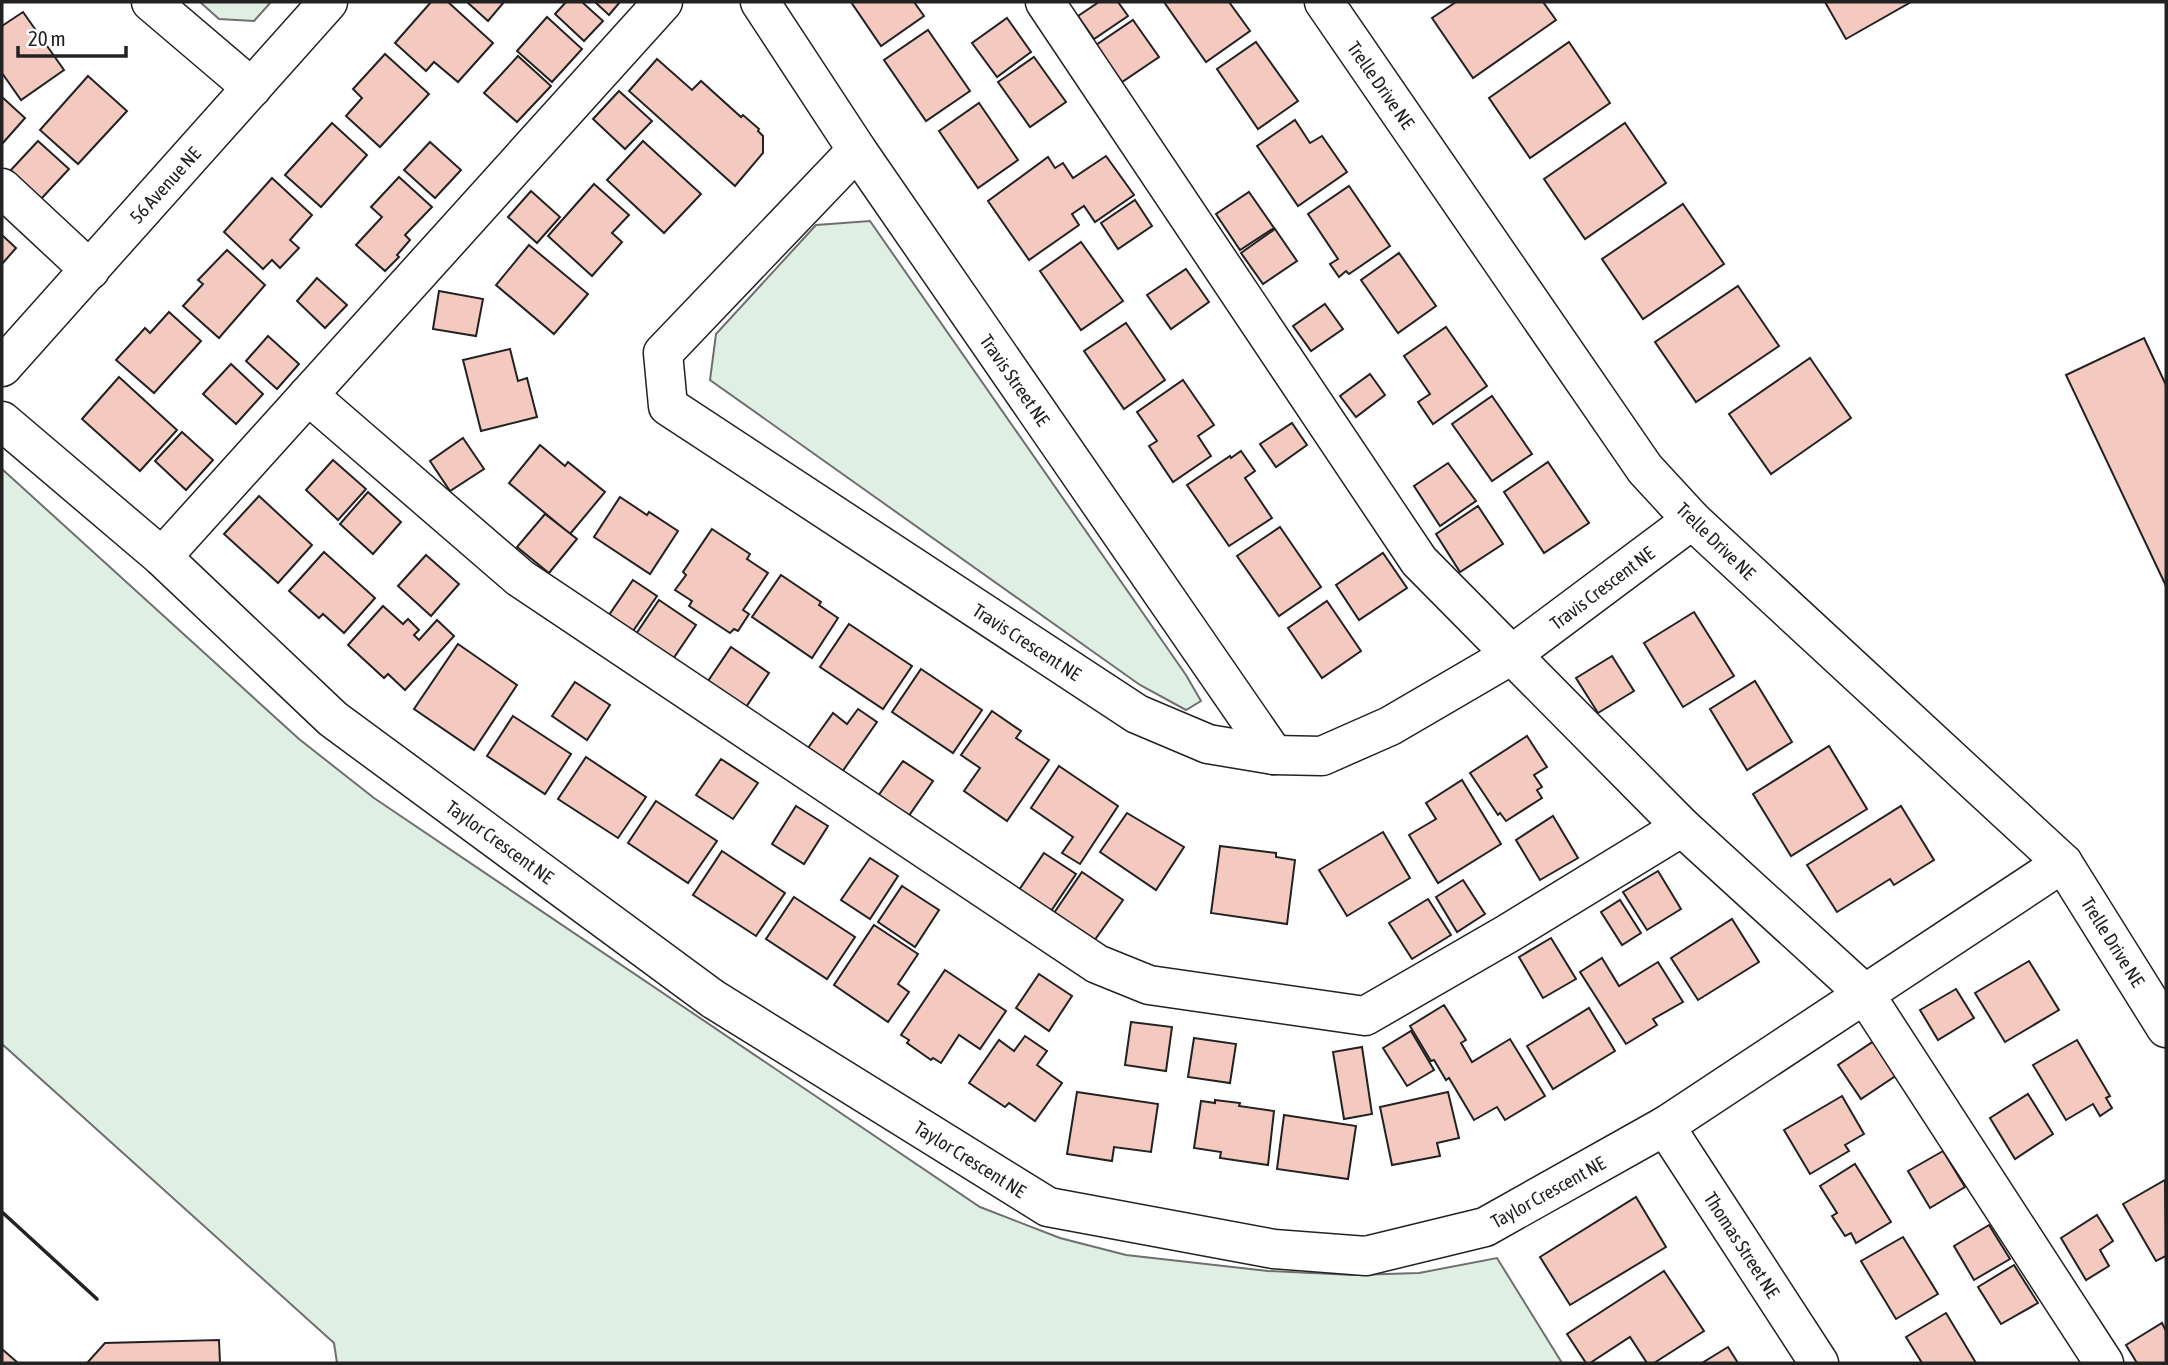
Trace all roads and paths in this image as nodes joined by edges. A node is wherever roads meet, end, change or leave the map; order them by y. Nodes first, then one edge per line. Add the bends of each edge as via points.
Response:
1 (151, 2) edge
2 (328, 2) edge
3 (663, 2) edge
4 (760, 2) edge
5 (1045, 2) edge
6 (1324, 2) edge
7 (252, 88) junction
8 (857, 150) junction
9 (2, 188) edge
10 (90, 270) junction
11 (2, 367) edge
12 (308, 395) junction
13 (2, 421) edge
14 (1692, 520) junction
15 (162, 557) junction
16 (1510, 656) junction
17 (1274, 755) junction
18 (1682, 827) junction
19 (2063, 863) junction
20 (1864, 993) junction
21 (2166, 1028) edge
22 (1665, 1126) junction
23 (1819, 1363) edge
24 (2104, 1363) edge

1 - 7 street
2 - 7 street, 56 Avenue NE
3 - 12 street
4 - 8 street, Travis Street NE
5 - 16 street via 1419,561
6 - 14 street, Trelle Drive NE via 1645,469
7 - 10 street, 56 Avenue NE
8 - 17 street, Travis Street NE
8 - 17 street, Travis Crescent NE via 663,353 668,406 1137,714 1208,744
9 - 10 street
10 - 11 street, 56 Avenue NE
12 - 15 street
12 - 18 street via 520,578 1097,964 1149,985 1364,1016
13 - 15 street, Taylor Crescent NE
14 - 16 street, Travis Crescent NE
14 - 19 street, Trelle Drive NE
15 - 22 street, Taylor Crescent NE via 333,719 713,999 1048,1207 1274,1249 1366,1256 1485,1227
16 - 17 street, Travis Crescent NE via 1390,726 1322,756
16 - 18 street
18 - 20 street
19 - 20 street, Taylor Crescent NE
19 - 21 street, Trelle Drive NE
20 - 22 street, Taylor Crescent NE
20 - 24 street
22 - 23 street, Thomas Street NE

